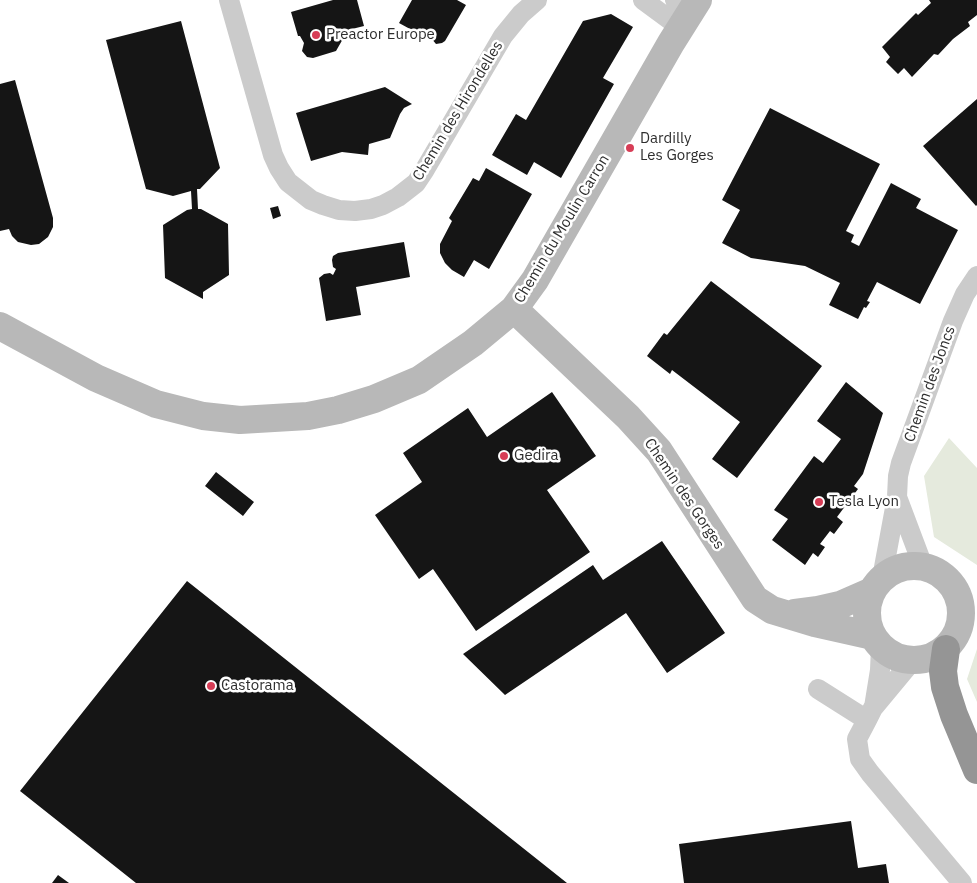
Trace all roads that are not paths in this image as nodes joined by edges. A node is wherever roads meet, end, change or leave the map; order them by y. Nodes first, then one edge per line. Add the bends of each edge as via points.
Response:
1 (229, 0) edge
2 (517, 0) edge
3 (537, 0) edge
4 (643, 0) edge
5 (686, 10) edge
6 (503, 36) junction
7 (977, 276) edge
8 (514, 309) junction
9 (0, 326) edge
10 (897, 498) junction
11 (922, 566) junction
12 (877, 585) junction
13 (787, 614) junction
14 (877, 642) junction
15 (946, 649) junction
16 (912, 661) junction
17 (818, 689) dead end
18 (870, 714) junction
19 (977, 770) edge
20 (962, 883) edge

1 - 6 street, Chemin des Hirondelles via 279,168 288,182 303,195 339,210 355,211 383,205 416,183
2 - 6 street, Chemin des Hirondelles via 510,10
3 - 6 street, Chemin des Hirondelles
4 - 5 street
5 - 8 main road, Chemin du Moulin Carron via 535,280
7 - 10 street, Chemin des Joncs via 953,321 901,463
8 - 9 main road, Chemin du Moulin Carron via 473,344 419,380 374,399 308,416 240,420 203,416 156,404 96,378
8 - 13 main road, Chemin des Gorges via 628,417 659,451 756,599 772,610
10 - 11 street, Chemin des Joncs
10 - 12 street, Chemin des Joncs
11 - 12 main road via 894,570
11 - 15 main road via 937,571 958,593 961,623
12 - 13 main road, Chemin des Gorges via 840,605
12 - 14 main road via 867,606 868,621
13 - 14 main road, Chemin des Gorges
14 - 16 main road via 890,654
14 - 18 street via 880,670
15 - 16 main road via 930,658
15 - 19 highway via 945,687
16 - 18 street
17 - 18 street
18 - 20 street via 857,739 860,758

